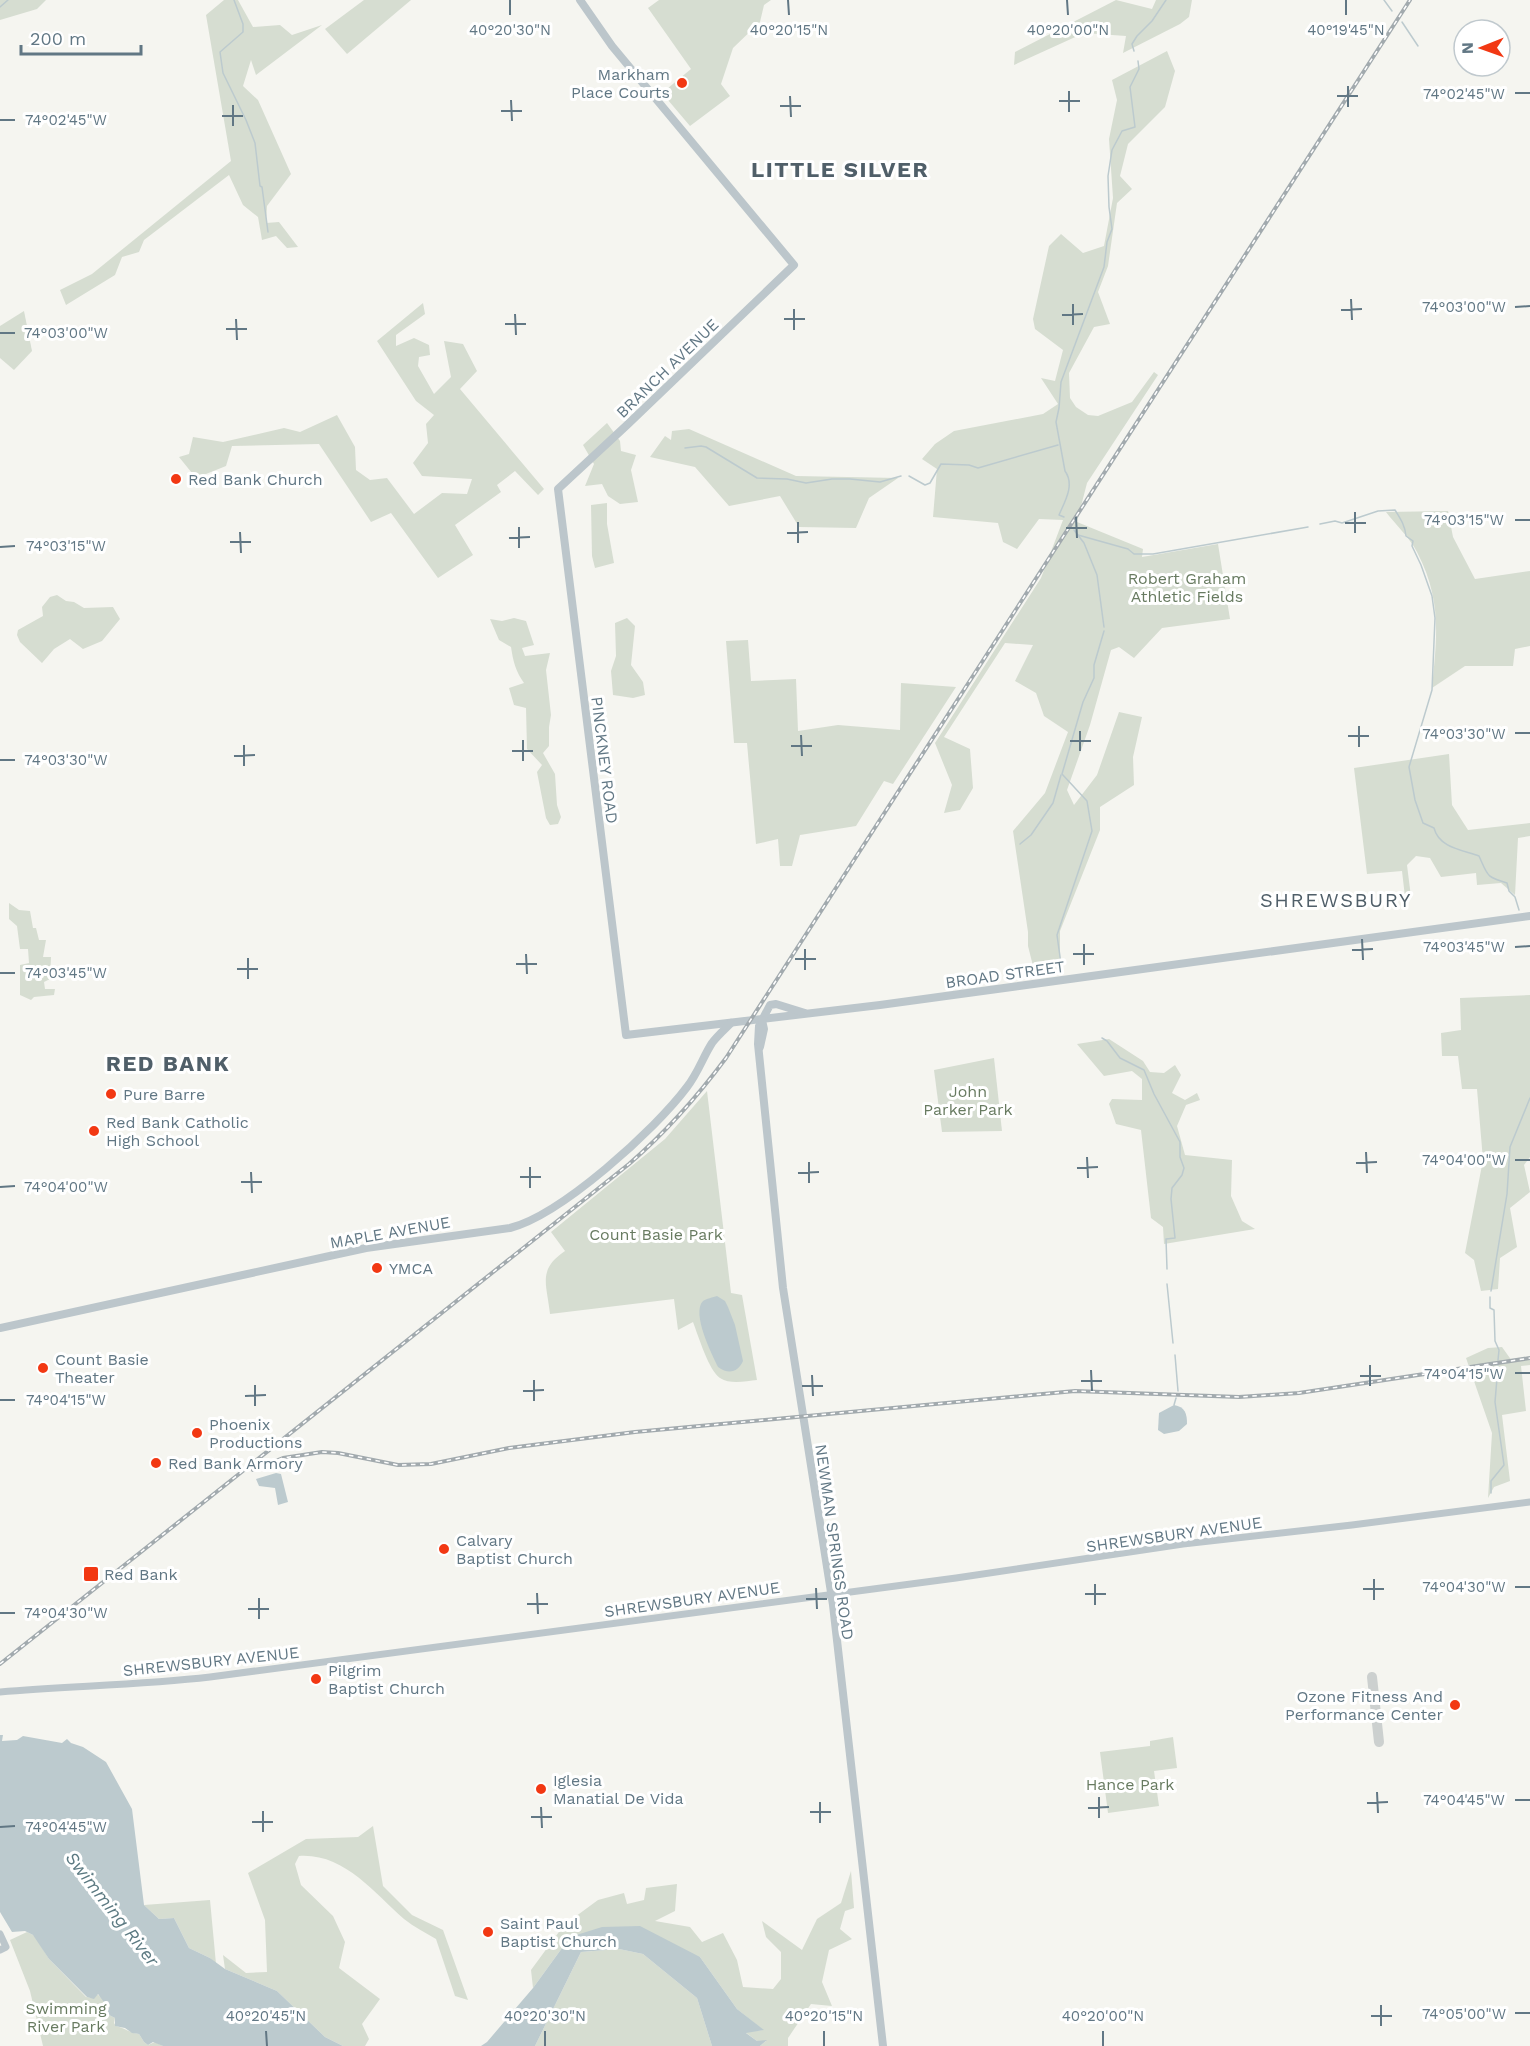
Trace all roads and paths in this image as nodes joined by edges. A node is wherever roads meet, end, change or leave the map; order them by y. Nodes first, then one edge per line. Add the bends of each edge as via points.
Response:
1 (580, 0) edge
2 (558, 489) joint
3 (1530, 916) edge
4 (809, 1014) junction
5 (762, 1020) junction
6 (731, 1023) junction
7 (716, 1024) junction
8 (626, 1035) joint
9 (713, 1042) junction
10 (0, 1328) edge
11 (1530, 1502) edge
12 (831, 1594) junction
13 (0, 1692) edge
14 (0, 1934) edge
15 (3, 1948) edge
16 (882, 2044) edge

1 - 2 main road, BRANCH AVENUE via 612,46 794,264
2 - 8 main road, PINCKNEY ROAD
3 - 4 main road, BROAD STREET
4 - 5 main road, BROAD STREET
4 - 5 main road via 772,1004
5 - 6 main road, BROAD STREET
5 - 12 main road, NEWMAN SPRINGS ROAD via 759,1049 783,1288
6 - 7 main road, BROAD STREET
6 - 9 main road, MAPLE AVENUE
7 - 8 main road, BROAD STREET
7 - 9 main road, MAPLE AVENUE
9 - 10 main road, MAPLE AVENUE via 688,1086 652,1126 569,1196 526,1223 366,1248
11 - 12 main road, SHREWSBURY AVENUE via 1191,1543
12 - 13 main road, SHREWSBURY AVENUE via 196,1678
12 - 16 main road, NEWMAN SPRINGS ROAD
14 - 15 main road

